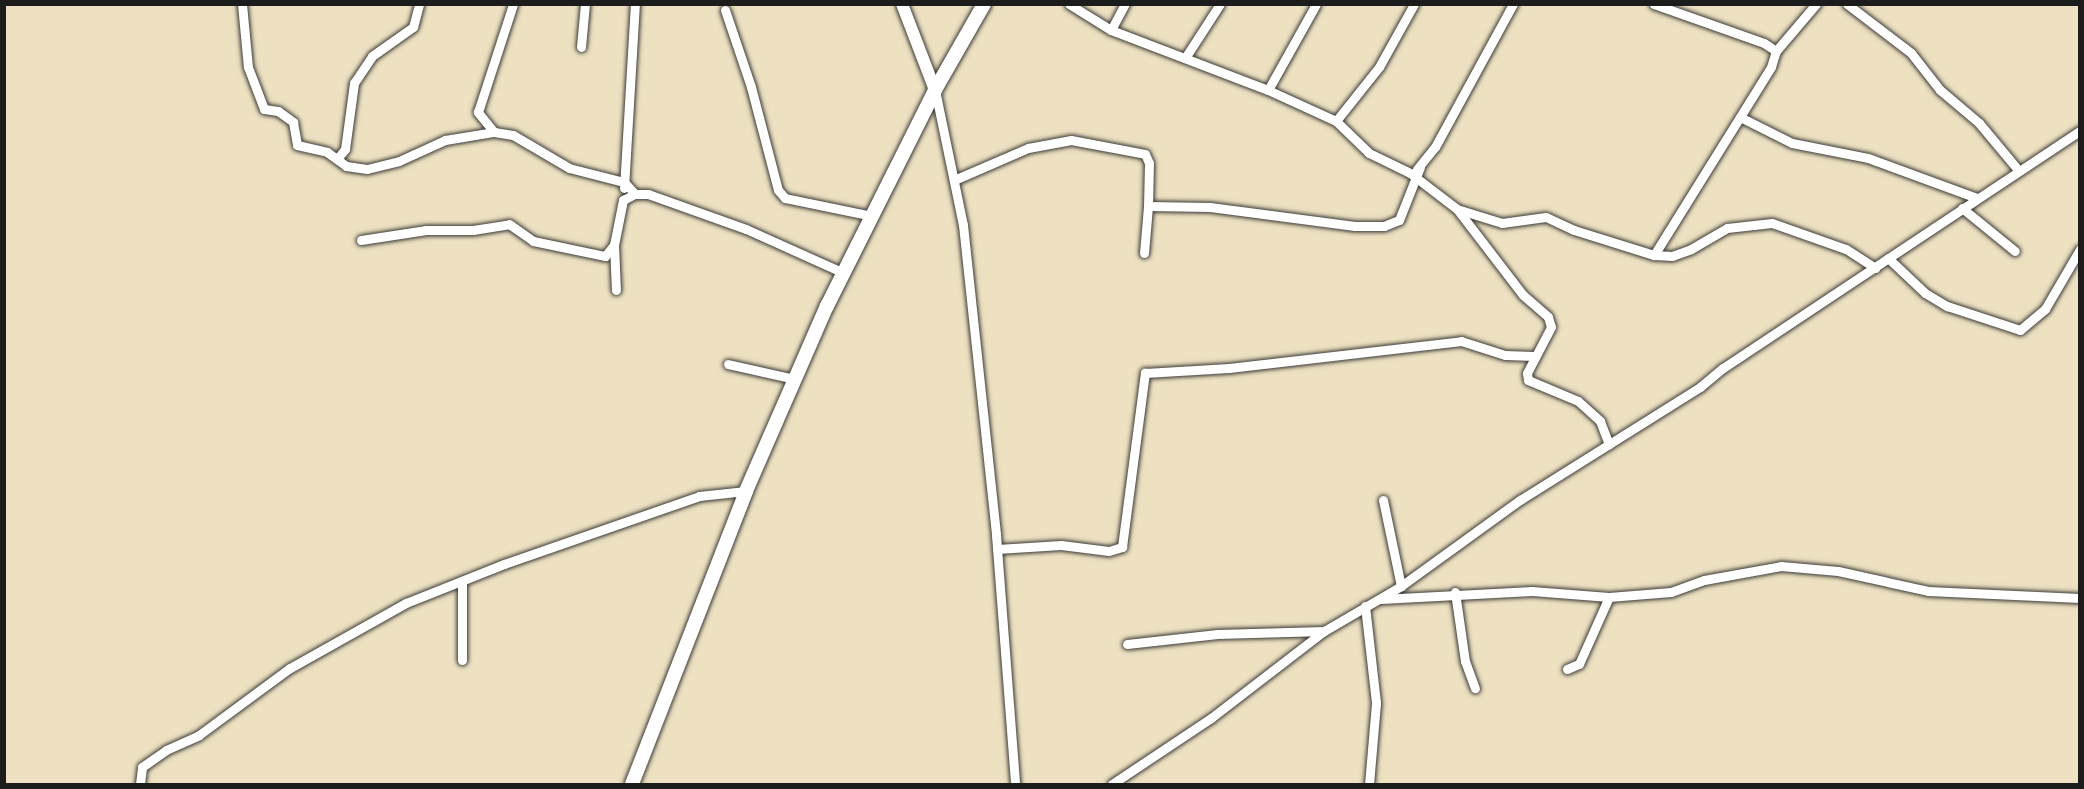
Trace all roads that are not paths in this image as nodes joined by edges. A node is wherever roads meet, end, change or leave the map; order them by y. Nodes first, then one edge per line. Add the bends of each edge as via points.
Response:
1 (242, 4) edge
2 (419, 4) edge
3 (513, 4) edge
4 (585, 4) edge
5 (635, 4) edge
6 (902, 4) edge
7 (984, 4) edge
8 (1069, 4) edge
9 (1125, 4) edge
10 (1220, 4) edge
11 (1316, 4) edge
12 (1414, 4) edge
13 (1513, 4) edge
14 (1654, 4) edge
15 (1816, 4) edge
16 (1847, 4) edge
17 (725, 10) dead end
18 (1111, 30) junction
19 (581, 46) dead end
20 (1776, 51) junction
21 (1185, 58) junction
22 (934, 90) junction
23 (1268, 90) junction
24 (1740, 117) junction
25 (1336, 121) junction
26 (2079, 130) edge
27 (494, 132) junction
28 (337, 159) junction
29 (2019, 171) junction
30 (1413, 176) junction
31 (954, 180) junction
32 (624, 182) junction
33 (635, 194) junction
34 (1977, 198) junction
35 (624, 200) junction
36 (1148, 206) junction
37 (1962, 208) junction
38 (1457, 209) junction
39 (872, 216) junction
40 (361, 240) dead end
41 (614, 245) junction
42 (2079, 249) edge
43 (2015, 251) dead end
44 (1144, 253) dead end
45 (1654, 255) junction
46 (1888, 258) junction
47 (1875, 267) junction
48 (844, 273) junction
49 (616, 290) dead end
50 (1534, 356) junction
51 (728, 364) dead end
52 (795, 379) junction
53 (1609, 444) junction
54 (746, 492) junction
55 (1383, 500) dead end
56 (997, 549) junction
57 (462, 580) junction
58 (1401, 586) junction
59 (1455, 592) junction
60 (1609, 597) junction
61 (2079, 598) edge
62 (1377, 599) junction
63 (1365, 606) junction
64 (1324, 631) junction
65 (1127, 644) dead end
66 (462, 660) dead end
67 (1567, 669) dead end
68 (1475, 688) dead end
69 (140, 784) edge
70 (632, 784) edge
71 (1015, 784) edge
72 (1112, 784) edge
73 (1369, 784) edge

1 - 28 street via 248,67 264,109 278,111 293,122 297,145 327,152
2 - 28 street via 413,27 372,56 354,83 345,150
3 - 27 street via 478,112
4 - 19 street
5 - 32 street
6 - 22 street
7 - 22 main road
8 - 18 street
9 - 18 street
10 - 21 street
11 - 23 street
12 - 25 street via 1379,66
13 - 30 street via 1435,147
14 - 20 street via 1764,43
15 - 20 street
16 - 29 street via 1911,53 1940,90 1978,123
17 - 39 street via 751,87 778,190 785,198
18 - 21 street
20 - 24 street via 1771,67
21 - 23 street
22 - 31 street
22 - 39 main road
23 - 25 street
24 - 34 street via 1792,143 1868,158
24 - 45 street
25 - 30 street via 1369,153
26 - 29 street
27 - 28 street via 445,141 399,161 367,169 346,166
27 - 32 street via 513,135 569,168
29 - 34 street
30 - 36 street via 1399,220 1384,226 1355,226 1210,207
30 - 38 street
31 - 36 street via 1028,148 1071,140 1145,154 1149,163
31 - 56 street via 963,225
32 - 33 street
32 - 35 street
33 - 35 street
33 - 48 street via 648,194 746,230
34 - 37 street
35 - 41 street
36 - 44 street
37 - 43 street
37 - 46 street
38 - 45 street via 1502,223 1546,217
38 - 50 street via 1523,295 1548,317 1551,327
39 - 48 main road
40 - 41 street via 509,224 532,241 568,250 605,256
41 - 49 street
42 - 46 street via 2044,309 2020,330 1947,306 1917,287
45 - 47 street via 1672,256 1691,249 1726,228 1772,223 1846,249
46 - 47 street
47 - 53 street
48 - 52 main road
50 - 53 street via 1528,380 1578,401 1600,421
50 - 56 street via 1505,355 1461,341 1229,368 1145,373 1122,547 1109,551 1061,545
51 - 52 street
52 - 54 main road
53 - 58 street via 1520,500
54 - 57 street via 699,496
54 - 70 main road
55 - 58 street
56 - 71 street
57 - 66 street
57 - 69 street via 406,603 290,668 199,735 141,767
58 - 62 street
59 - 60 street via 1532,591
59 - 62 street
59 - 68 street via 1465,661
60 - 61 street via 1671,592 1704,580 1781,566 1838,571 1928,591
60 - 67 street via 1580,664
62 - 63 street
63 - 64 street
63 - 73 street via 1376,703
64 - 65 street via 1217,634
64 - 72 street via 1211,718

